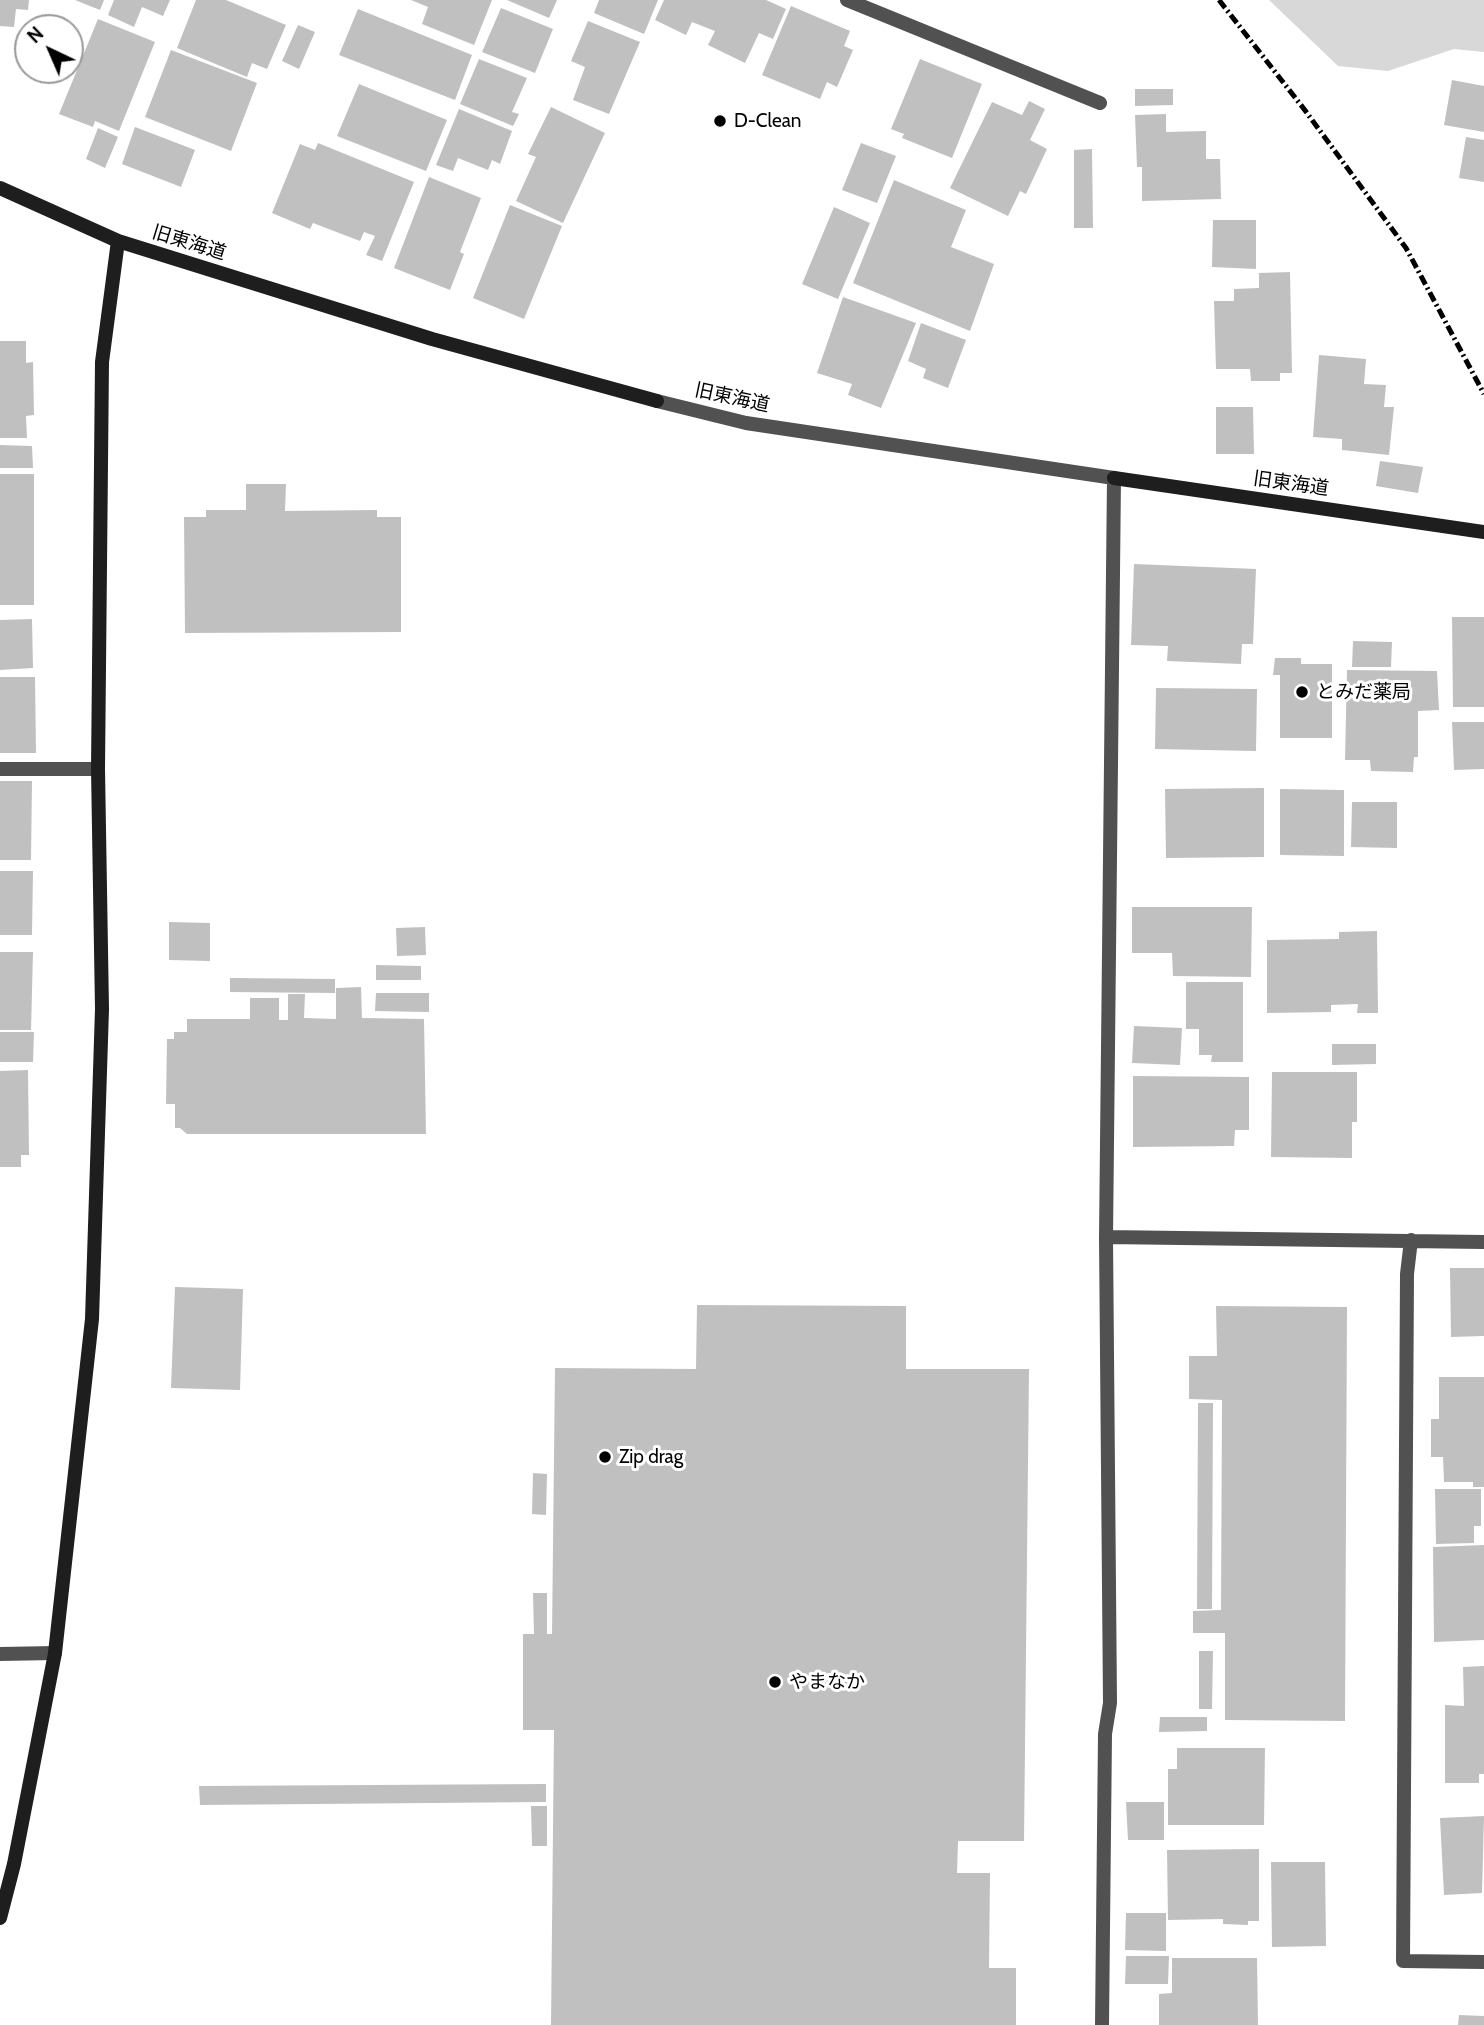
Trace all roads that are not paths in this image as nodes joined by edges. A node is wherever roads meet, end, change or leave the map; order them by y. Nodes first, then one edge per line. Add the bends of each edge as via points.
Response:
1 (846, 0) edge
2 (1100, 103) dead end
3 (0, 188) edge
4 (118, 241) junction
5 (1114, 478) junction
6 (1484, 532) edge
7 (0, 769) edge
8 (98, 769) junction
9 (1106, 1237) junction
10 (1411, 1240) junction
11 (1484, 1242) edge
12 (55, 1653) junction
13 (0, 1654) edge
14 (0, 1918) edge
15 (1484, 1962) edge
16 (1102, 2025) edge

1 - 2 street
3 - 4 street, 旧東海道
4 - 5 street, 旧東海道 via 432,339 746,423
4 - 8 street via 102,362
5 - 6 street, 旧東海道
5 - 9 street
7 - 8 street
8 - 12 street via 102,1009 92,1319
9 - 10 street
9 - 16 street via 1110,1703 1105,1734
10 - 11 street
10 - 15 street via 1403,1961
12 - 13 street
12 - 14 street

